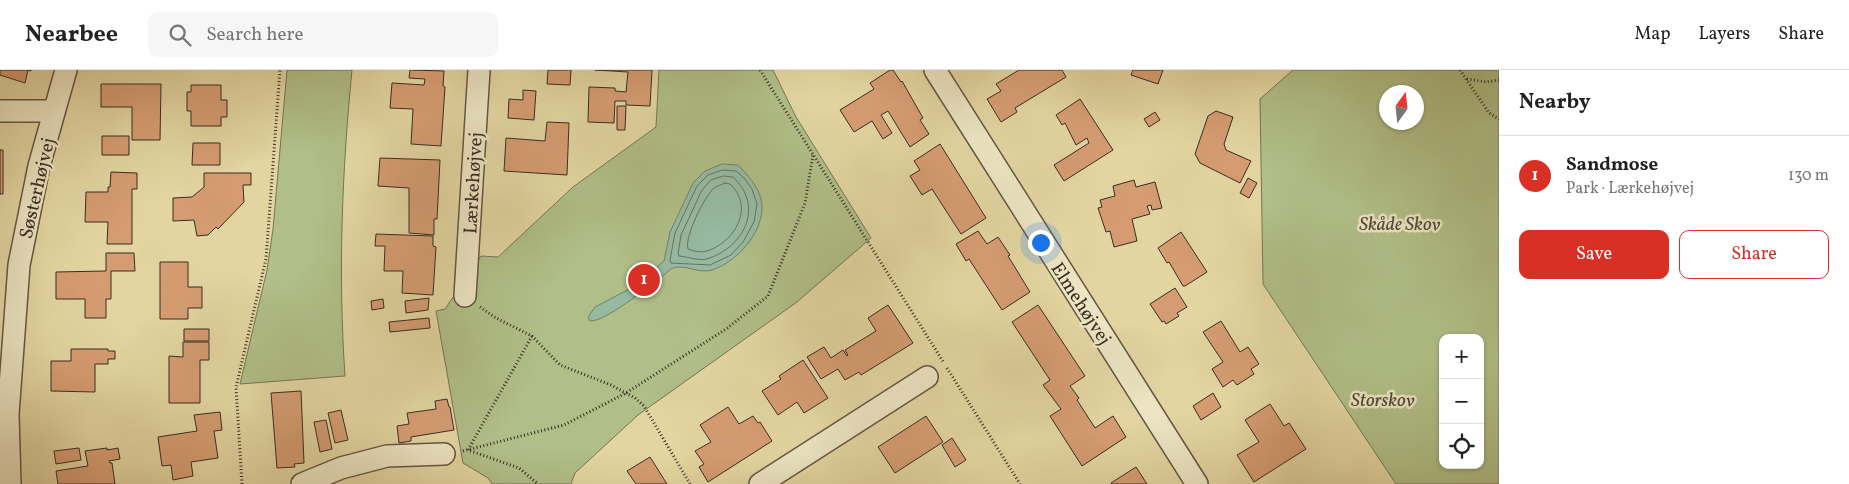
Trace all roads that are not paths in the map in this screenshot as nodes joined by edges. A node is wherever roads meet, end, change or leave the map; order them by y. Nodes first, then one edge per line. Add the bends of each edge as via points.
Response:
1 (66, 70) edge
2 (479, 70) edge
3 (935, 70) edge
4 (0, 111) edge
5 (54, 111) junction
6 (9, 265) edge
7 (465, 296) dead end
8 (927, 378) dead end
9 (4, 414) edge
10 (444, 454) road end
11 (10, 484) edge
12 (302, 484) edge
13 (760, 484) edge
14 (1197, 484) edge

1 - 5 street, Søsterhøjvej
2 - 7 street, Lærkehøjvej
3 - 14 street, Elmehøjvej
4 - 5 street, Søsterhøjvej
5 - 6 street, Søsterhøjvej
6 - 9 street, Søsterhøjvej
8 - 13 street
9 - 11 street, Søsterhøjvej
10 - 12 street via 387,456 341,468

